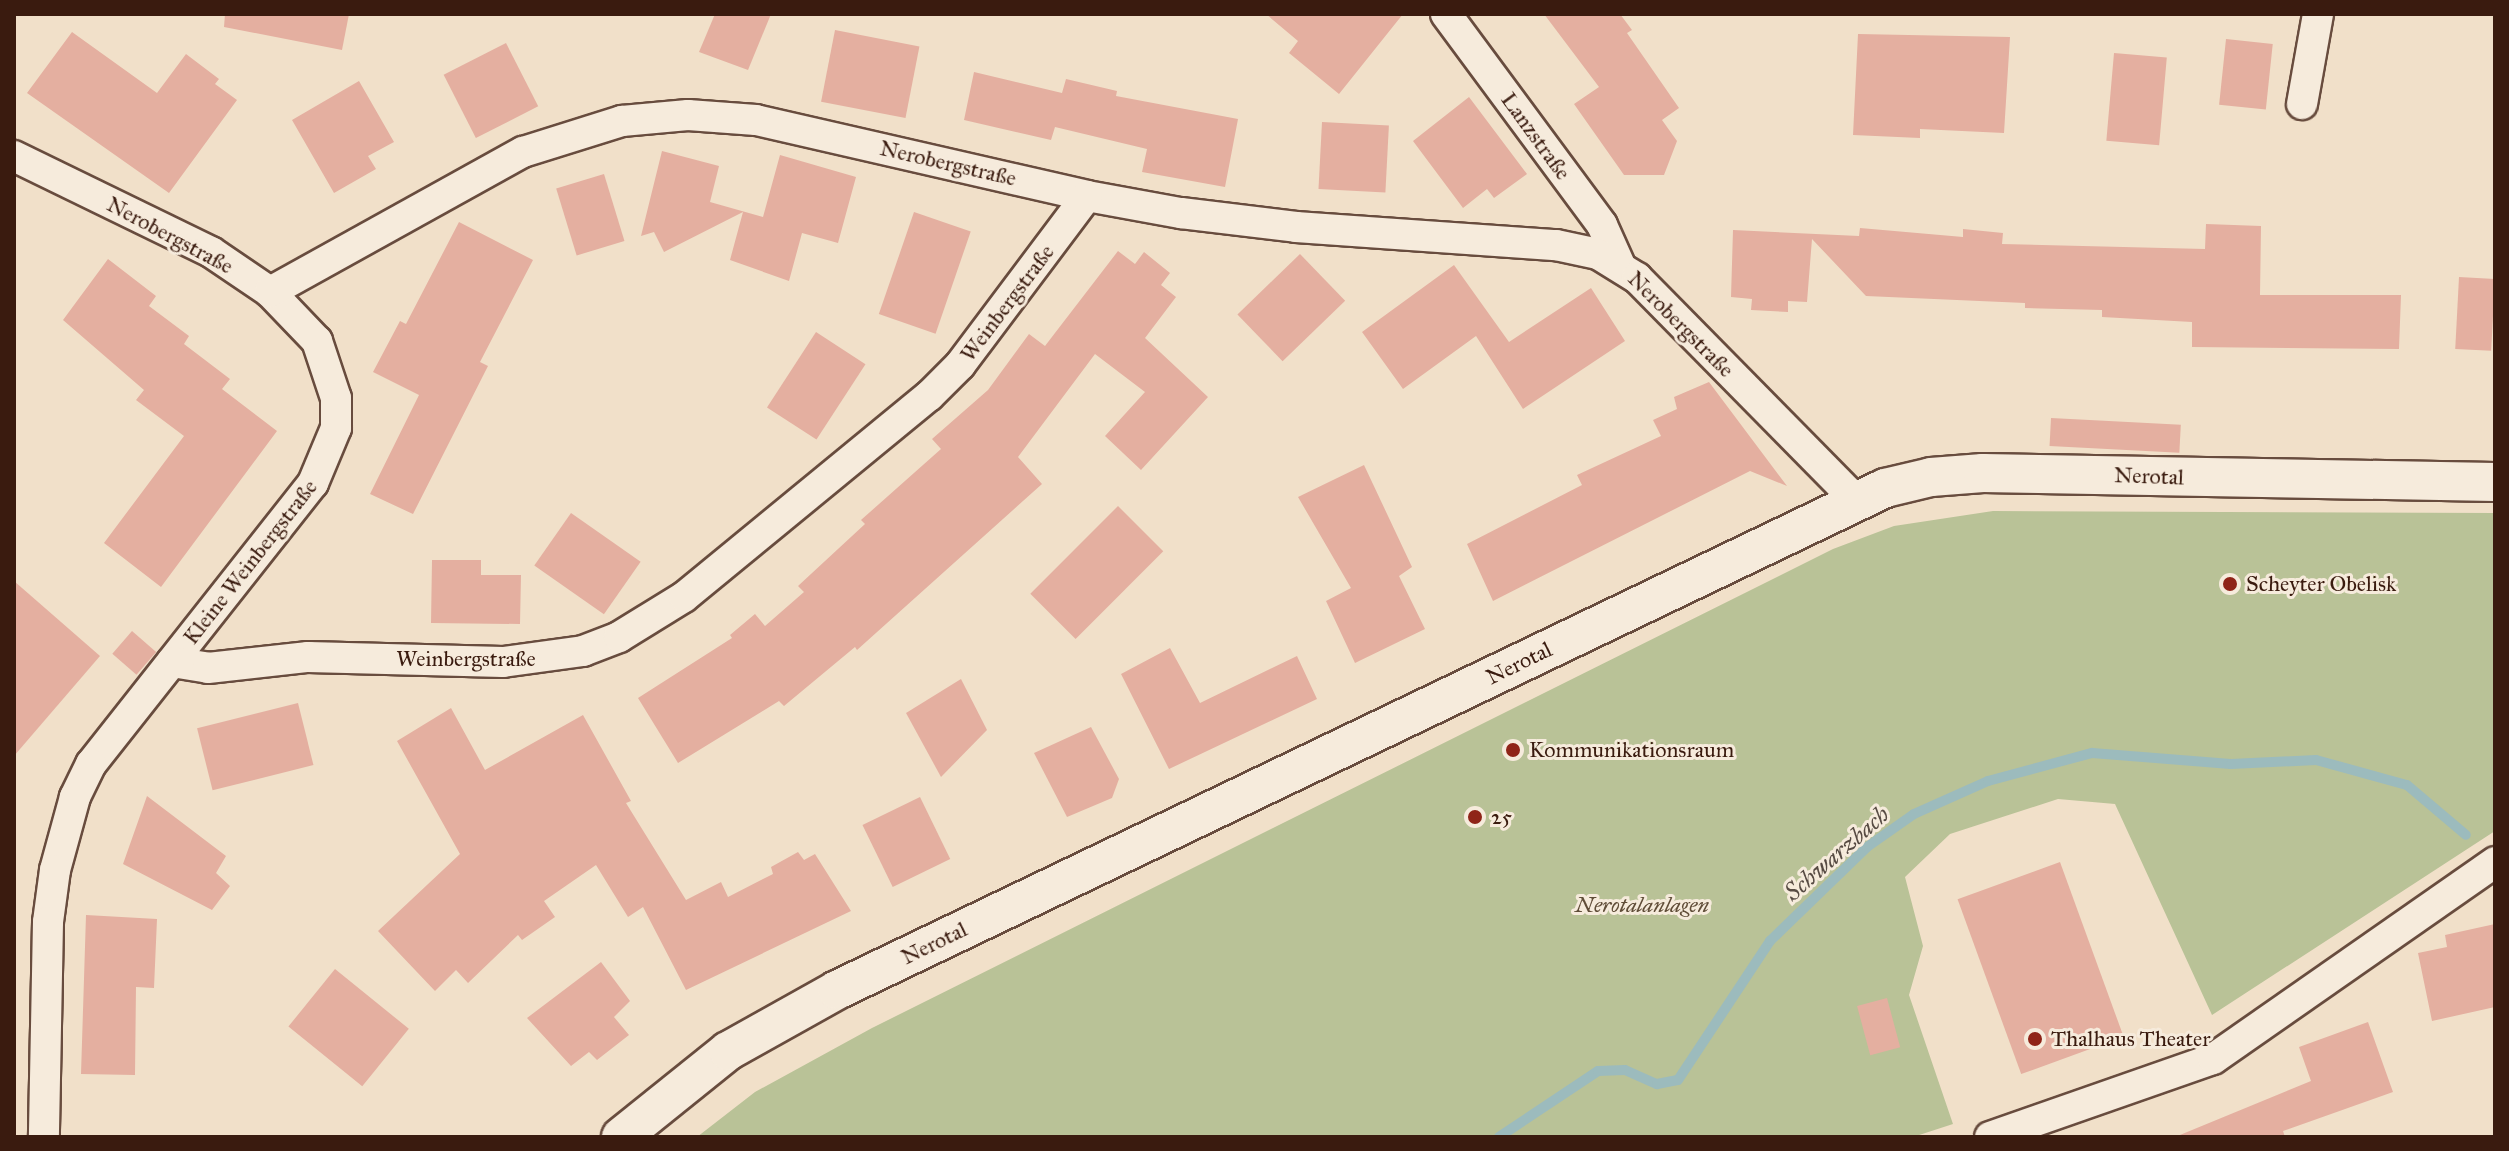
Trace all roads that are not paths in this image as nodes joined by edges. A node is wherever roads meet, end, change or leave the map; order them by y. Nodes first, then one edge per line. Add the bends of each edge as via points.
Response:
1 (1446, 14) edge
2 (2318, 14) edge
3 (2302, 104) dead end
4 (14, 156) edge
5 (1087, 196) junction
6 (1619, 263) junction
7 (270, 292) junction
8 (2495, 482) edge
9 (1855, 499) junction
10 (172, 662) junction
11 (2495, 862) edge
12 (44, 1137) edge
13 (621, 1137) edge
14 (1990, 1137) edge

1 - 6 street, Lanzstraße via 1602,225
2 - 3 street
4 - 7 street, Nerobergstraße via 211,252
5 - 6 street, Nerobergstraße via 1296,227 1577,248
5 - 7 street, Nerobergstraße via 756,120 688,115 622,121 498,163
5 - 10 street, Weinbergstraße via 960,365 929,396 684,597 619,637 583,651 503,662 308,657 208,668
6 - 9 street, Nerobergstraße
7 - 10 street, Kleine Weinbergstraße via 317,341 330,368 336,428 313,483
8 - 9 street, Nerotal via 1983,473 1903,482
9 - 13 street, Nerotal via 837,990 728,1051
10 - 12 street via 91,764 64,829 48,922
11 - 14 street via 2213,1059

